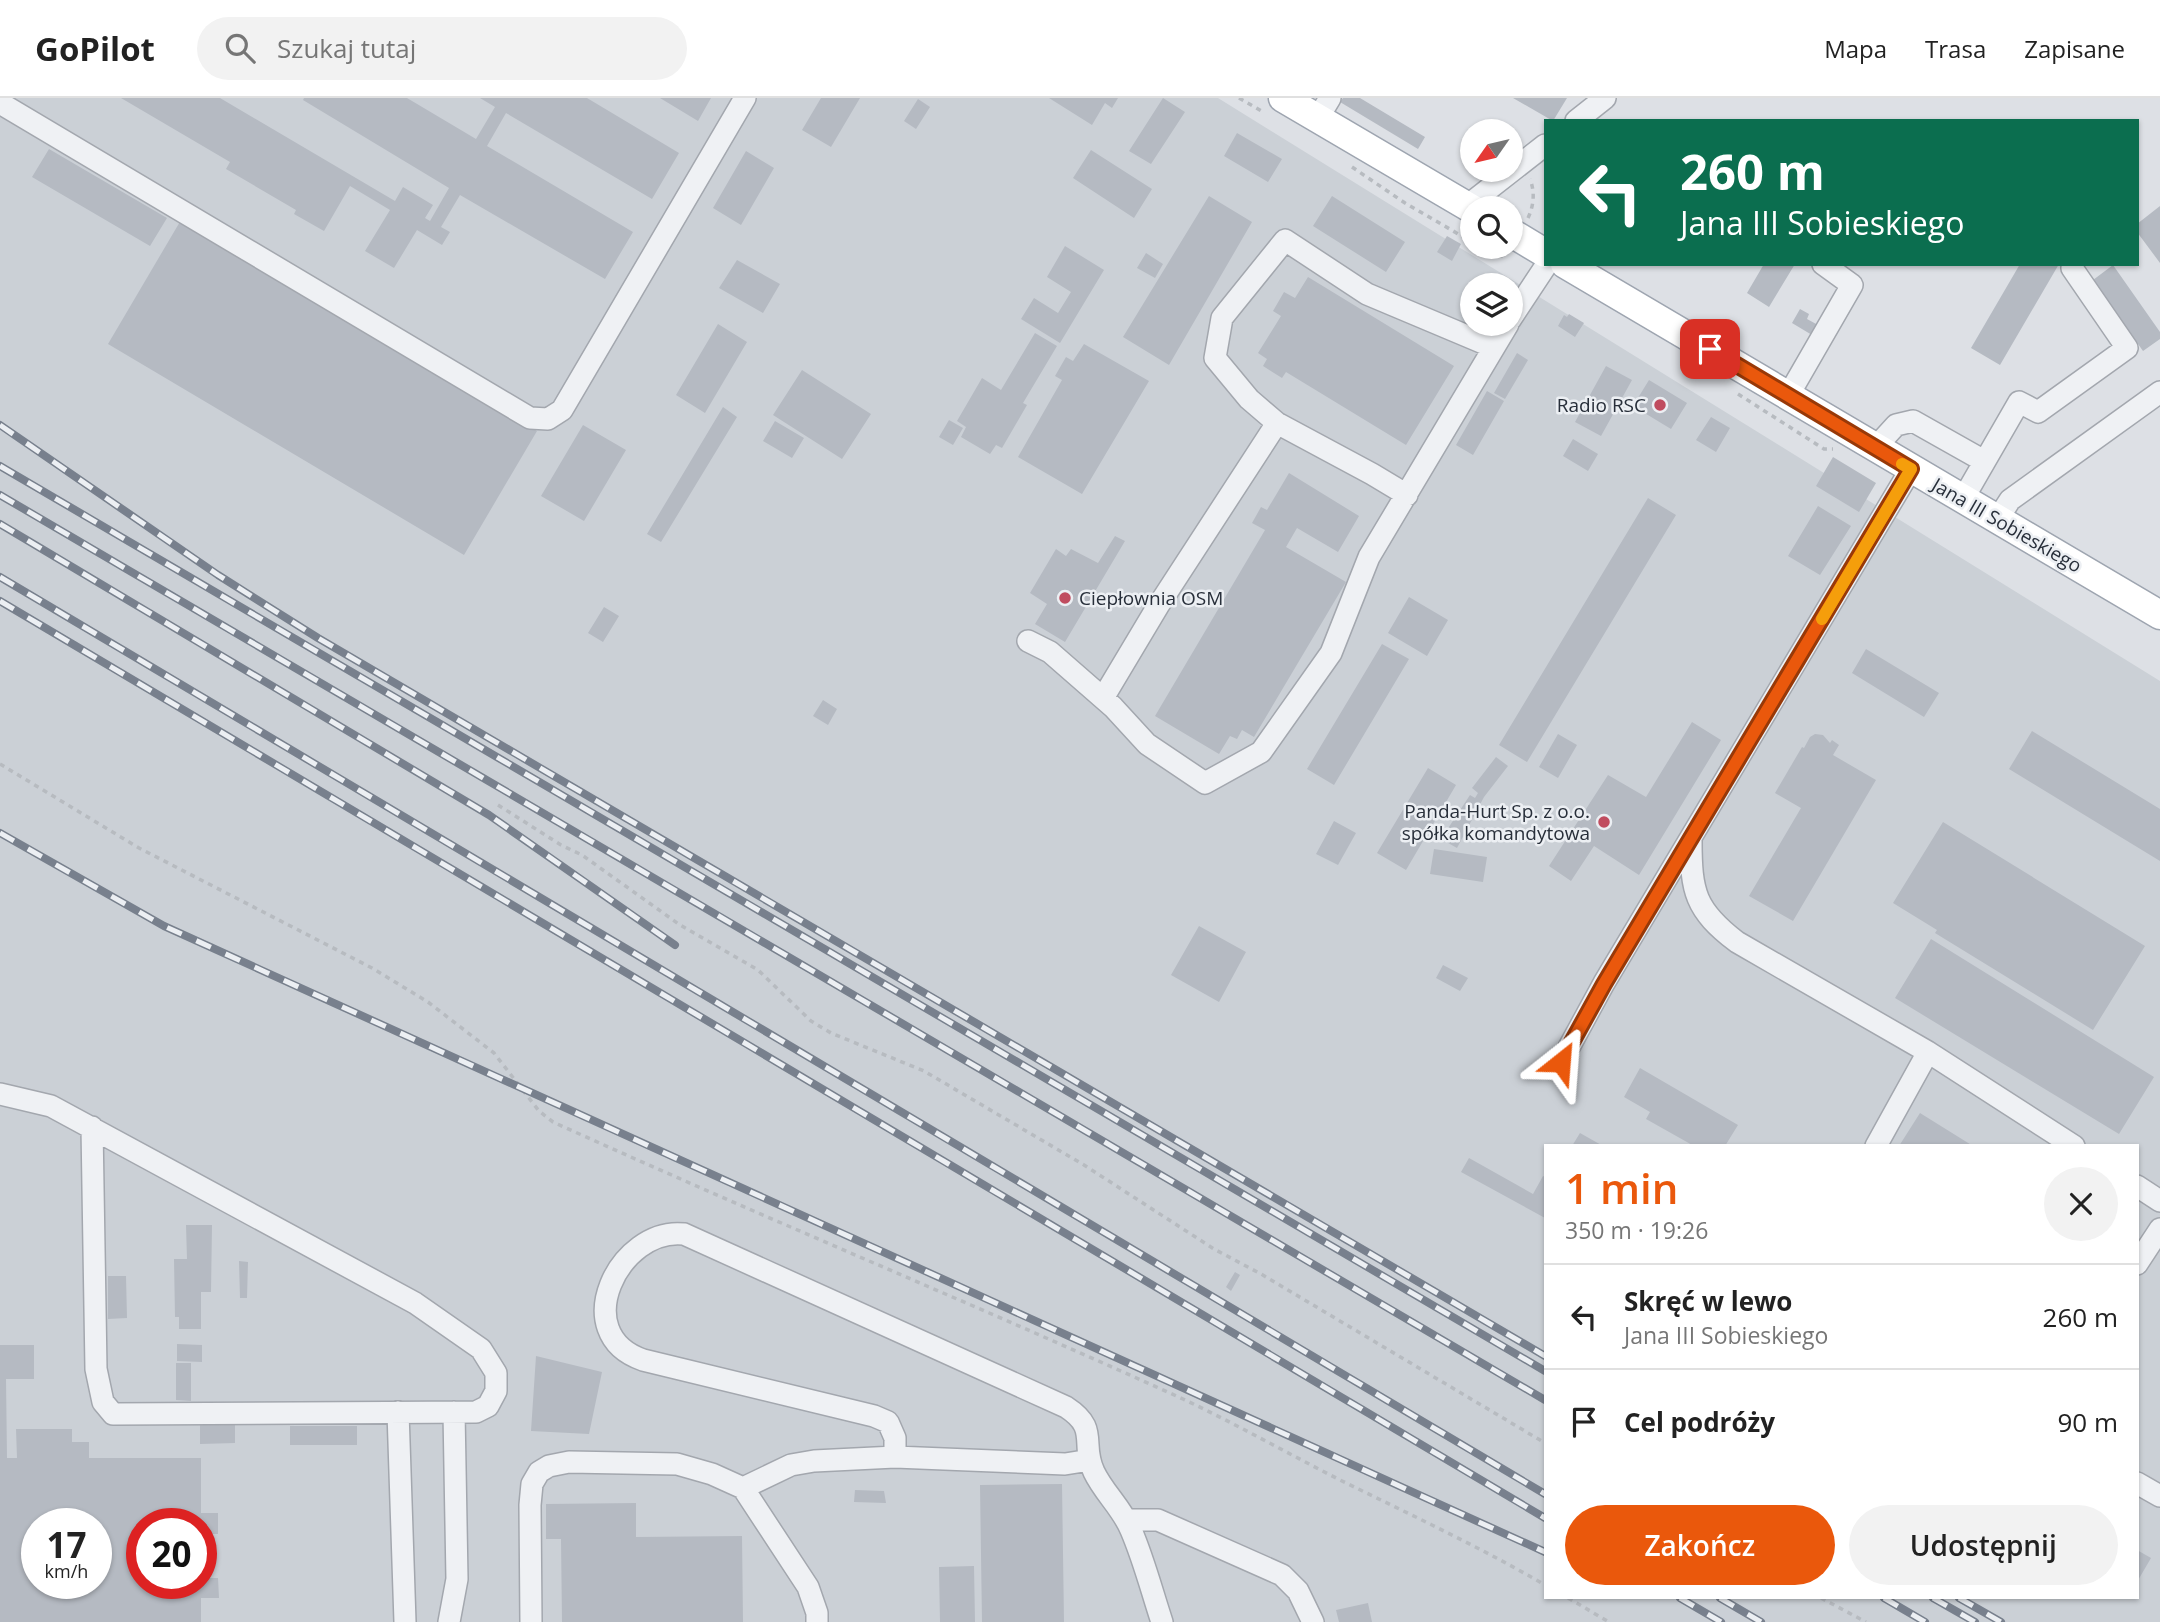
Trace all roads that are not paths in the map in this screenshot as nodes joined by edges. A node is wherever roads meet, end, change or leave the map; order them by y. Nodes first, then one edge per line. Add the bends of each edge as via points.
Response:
1 (745, 98) edge
2 (1283, 98) edge
3 (1605, 98) edge
4 (0, 103) edge
5 (1324, 108) edge
6 (1579, 119) edge
7 (1544, 146) edge
8 (1483, 196) edge
9 (1460, 202) edge
10 (1523, 248) edge
11 (1544, 253) edge
12 (1546, 266) edge
13 (1568, 266) edge
14 (1826, 266) edge
15 (2072, 268) dead end
16 (1523, 301) edge
17 (1500, 336) edge
18 (1493, 347) junction
19 (2160, 391) edge
20 (1788, 396) junction
21 (1277, 423) junction
22 (1875, 448) junction
23 (1983, 461) junction
24 (1911, 469) junction
25 (1407, 495) junction
26 (1963, 499) junction
27 (1997, 520) junction
28 (2160, 615) edge
29 (1028, 640) dead end
30 (1103, 698) junction
31 (1691, 838) junction
32 (1928, 1052) junction
33 (1561, 1062) dead end
34 (0, 1094) edge
35 (92, 1128) junction
36 (1877, 1144) edge
37 (2071, 1144) edge
38 (2139, 1187) edge
39 (2160, 1201) edge
40 (2160, 1229) edge
41 (2139, 1261) edge
42 (398, 1412) junction
43 (454, 1412) junction
44 (895, 1457) junction
45 (1090, 1460) junction
46 (2139, 1484) edge
47 (743, 1488) junction
48 (2160, 1496) edge
49 (1126, 1520) junction
50 (405, 1622) edge
51 (449, 1622) edge
52 (531, 1622) edge
53 (817, 1622) edge
54 (1161, 1622) edge
55 (1312, 1622) edge

1 - 4 lane via 562,410 548,419 530,418
2 - 5 main road
3 - 6 lane
5 - 9 main road
7 - 8 lane
10 - 11 main road
12 - 16 lane
13 - 20 main road, Jana III Sobieskiego
14 - 20 lane via 1852,285
15 - 23 lane via 2127,348 2038,412 2019,402
17 - 18 lane
18 - 21 lane via 1367,294 1285,240 1222,318 1215,358
18 - 25 lane
19 - 27 lane via 2010,500
20 - 22 main road, Jana III Sobieskiego
21 - 25 lane
21 - 30 lane
22 - 23 lane via 1896,425 1913,421
22 - 24 main road, Jana III Sobieskiego
23 - 26 lane
24 - 26 main road, Jana III Sobieskiego
24 - 31 lane
25 - 30 lane via 1369,557 1331,653 1261,752 1205,783 1147,744
26 - 27 main road, Jana III Sobieskiego
27 - 28 main road, Jana III Sobieskiego
29 - 30 lane via 1050,652
31 - 32 lane via 1697,901 1715,925
31 - 33 lane
32 - 36 lane
32 - 37 lane
34 - 35 lane via 51,1106
35 - 42 lane via 96,1369 103,1402 113,1414
35 - 43 lane via 415,1303 481,1349 496,1373 496,1391 488,1406 476,1412
38 - 39 lane
40 - 41 lane
42 - 43 lane
42 - 50 lane
43 - 51 lane via 457,1579
44 - 45 lane via 1065,1464
44 - 45 lane via 895,1438 888,1422 874,1416 625,1354 604,1320 604,1305 630,1253 647,1241 684,1234 1066,1407 1079,1415 1087,1430
44 - 47 lane via 792,1465
45 - 49 lane
46 - 48 lane
47 - 52 lane via 677,1464 569,1462 539,1472 532,1484 530,1505
47 - 53 lane via 808,1587
49 - 54 lane
49 - 55 lane via 1158,1520 1282,1576 1298,1591

